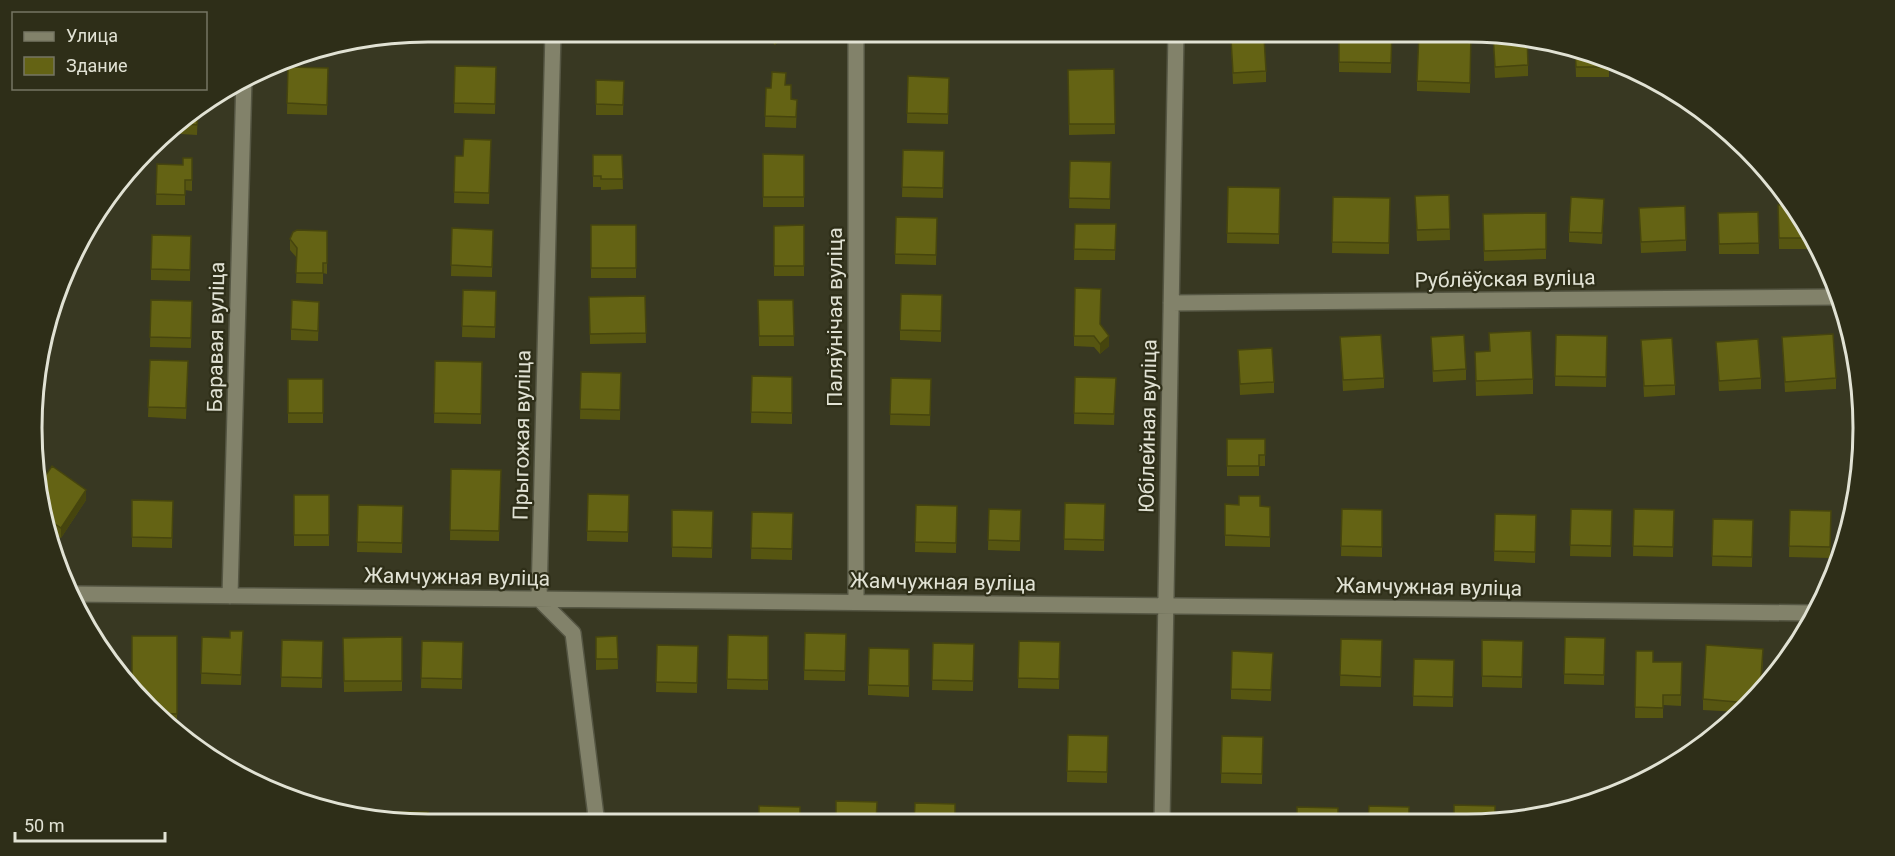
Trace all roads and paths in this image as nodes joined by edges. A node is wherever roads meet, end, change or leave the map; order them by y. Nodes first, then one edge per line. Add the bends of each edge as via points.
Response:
1 (553, 42) edge
2 (856, 42) edge
3 (1176, 42) edge
4 (244, 89) edge
5 (1830, 297) edge
6 (1171, 303) junction
7 (80, 594) edge
8 (230, 596) junction
9 (539, 599) junction
10 (856, 602) junction
11 (1166, 605) junction
12 (1805, 613) edge
13 (596, 814) edge
14 (1162, 814) edge

1 - 9 street, Прыгожая вуліца
2 - 10 street, Паляўнічая вуліца
3 - 6 street, Юбілейная вуліца
4 - 8 street, Баравая вуліца
5 - 6 street, Рублёўская вуліца
6 - 11 street, Юбілейная вуліца
7 - 8 street, Жамчужная вуліца
8 - 9 street, Жамчужная вуліца
9 - 10 street, Жамчужная вуліца
9 - 13 street via 573,633
10 - 11 street, Жамчужная вуліца
11 - 12 street, Жамчужная вуліца
11 - 14 street, Юбілейная вуліца

